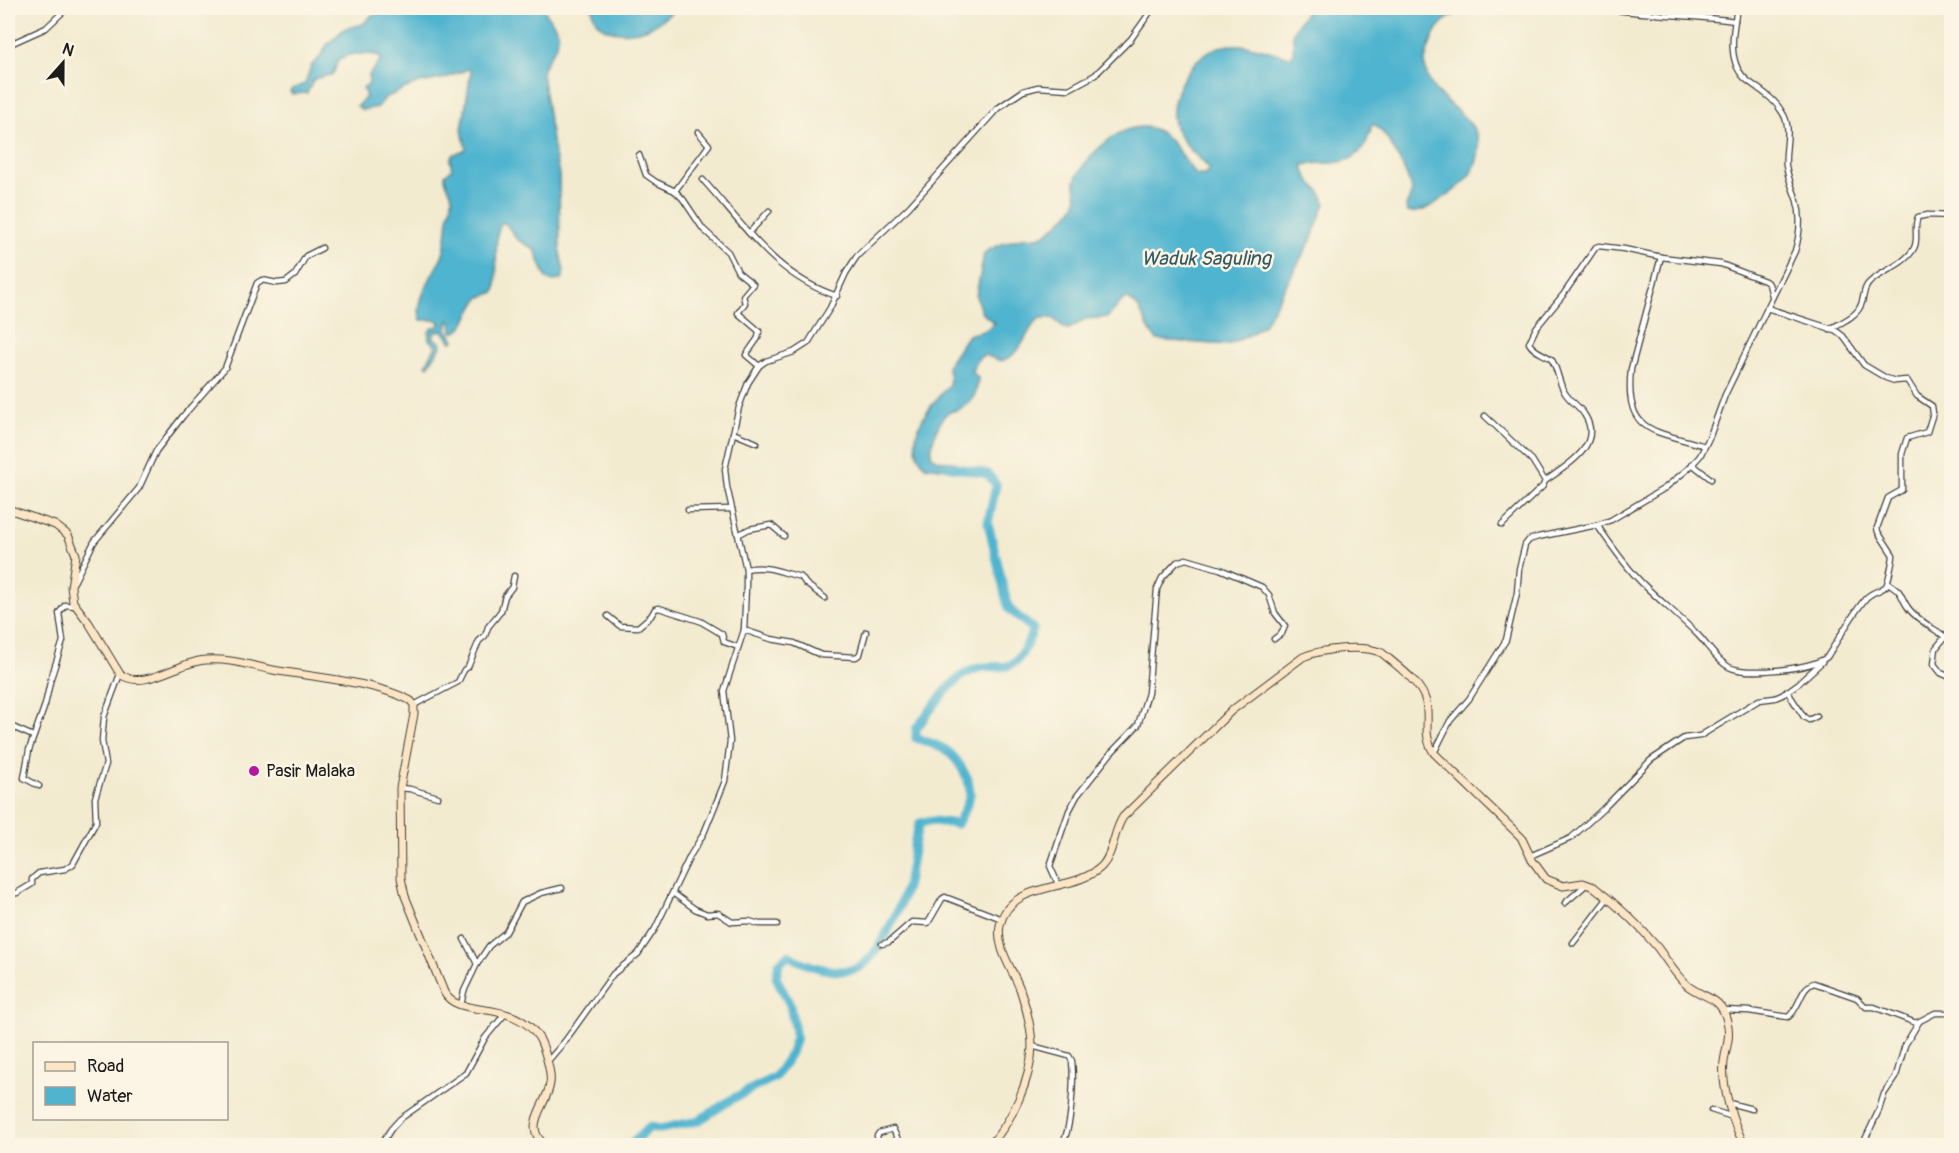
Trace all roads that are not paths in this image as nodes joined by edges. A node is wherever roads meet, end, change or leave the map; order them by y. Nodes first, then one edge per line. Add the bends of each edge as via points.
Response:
1 (67, 8) edge
2 (1153, 8) edge
3 (1601, 8) edge
4 (1737, 8) edge
5 (1735, 21) junction
6 (8, 36) edge
7 (9, 44) edge
8 (698, 132) dead end
9 (639, 155) dead end
10 (704, 180) dead end
11 (675, 191) junction
12 (769, 211) dead end
13 (1952, 216) edge
14 (11, 220) dead end
15 (8, 229) edge
16 (749, 233) junction
17 (322, 248) dead end
18 (1661, 258) junction
19 (837, 296) junction
20 (1772, 296) junction
21 (1767, 308) junction
22 (1830, 329) junction
23 (759, 366) junction
24 (1485, 416) dead end
25 (733, 433) junction
26 (757, 443) dead end
27 (1705, 446) junction
28 (1692, 464) junction
29 (1711, 479) dead end
30 (1545, 481) junction
31 (8, 509) edge
32 (732, 509) junction
33 (688, 510) dead end
34 (1502, 525) dead end
35 (1597, 525) junction
36 (738, 535) junction
37 (784, 536) dead end
38 (746, 569) junction
39 (514, 576) dead end
40 (1888, 583) junction
41 (71, 587) junction
42 (825, 598) dead end
43 (76, 606) junction
44 (608, 616) dead end
45 (744, 630) junction
46 (866, 632) dead end
47 (1945, 637) junction
48 (1274, 639) dead end
49 (1952, 642) edge
50 (738, 647) junction
51 (1822, 661) junction
52 (1952, 670) edge
53 (120, 674) junction
54 (1950, 677) edge
55 (1787, 691) junction
56 (414, 705) junction
57 (1817, 716) dead end
58 (8, 725) edge
59 (33, 736) junction
60 (1434, 753) junction
61 (39, 786) dead end
62 (400, 788) junction
63 (438, 797) dead end
64 (1530, 856) junction
65 (1587, 884) junction
66 (1059, 886) junction
67 (562, 888) dead end
68 (8, 894) edge
69 (674, 894) junction
70 (1607, 899) junction
71 (1565, 903) dead end
72 (1002, 919) junction
73 (777, 924) dead end
74 (464, 939) dead end
75 (1573, 943) dead end
76 (882, 944) dead end
77 (477, 964) junction
78 (461, 1005) junction
79 (1723, 1010) junction
80 (1952, 1013) edge
81 (505, 1014) junction
82 (1919, 1022) junction
83 (1032, 1046) junction
84 (546, 1062) junction
85 (1729, 1103) junction
86 (1752, 1109) dead end
87 (1711, 1110) dead end
88 (1733, 1117) junction
89 (380, 1146) edge
90 (546, 1146) edge
91 (868, 1146) edge
92 (901, 1146) edge
93 (990, 1146) edge
94 (1061, 1146) edge
95 (1745, 1146) edge
96 (1862, 1146) edge

1 - 7 street via 46,28
2 - 19 street via 1131,39 1095,75 1070,89 1038,87 1005,102 909,207 861,251
3 - 5 street
4 - 5 street
5 - 20 street via 1733,45 1738,70 1782,111 1788,130 1786,166 1799,215 1800,236
6 - 7 street
8 - 11 street via 709,146
9 - 11 street via 650,179
10 - 16 street
11 - 23 street via 703,229 728,252 738,272 753,284 743,296 745,303 738,313 759,331 746,355
12 - 16 street
13 - 22 street via 1918,217 1913,251 1870,281 1857,312
14 - 15 street
16 - 19 street via 788,272
17 - 41 street via 306,256 286,282 257,283 225,368 156,451 139,488 94,542
18 - 20 street via 1711,262 1742,271 1769,284
18 - 27 street via 1631,369 1631,405 1640,423 1649,429
18 - 30 street via 1596,247 1531,335 1529,345 1551,360 1565,393 1584,414 1590,430 1584,451
19 - 23 street via 806,346
20 - 21 street
21 - 22 street
21 - 27 street
22 - 40 street via 1843,336 1864,366 1890,380 1908,381 1917,396 1932,406 1927,432 1907,438 1902,453 1902,490 1888,498 1877,530 1893,555
23 - 25 street via 748,382
24 - 30 street via 1532,460
25 - 26 street
25 - 32 street via 725,469
27 - 28 street
28 - 29 street
28 - 35 street via 1665,488
30 - 34 street
31 - 41 main road via 56,525 68,535 76,555
32 - 33 street
32 - 36 street
35 - 51 street via 1636,577 1731,668 1796,668
35 - 60 street via 1527,542 1506,640 1469,699 1450,721
36 - 37 street via 771,525
36 - 38 street
38 - 42 street via 773,567 801,577
38 - 45 street
39 - 56 street via 501,611 479,640 458,682
40 - 47 street via 1902,593 1910,610
40 - 51 street via 1866,598
41 - 43 main road
43 - 53 main road
43 - 59 street via 65,605 59,613 63,641
44 - 50 street via 620,626 638,627 657,608 700,621 722,634 724,642
45 - 46 street via 794,643 821,655 856,657
45 - 50 street
47 - 49 street
47 - 54 street via 1936,648 1934,664
48 - 66 street via 1285,626 1262,586 1220,568 1186,560 1177,562 1162,578 1155,601 1143,709 1135,729 1090,778 1069,811 1050,866
50 - 69 street via 724,691 730,741 724,782
51 - 55 street
52 - 54 street
53 - 56 main road via 132,680 143,679 188,663 215,659 372,687
53 - 68 street via 104,717 102,741 106,764 95,798 97,816 92,830 72,864 39,873 25,889
55 - 57 street via 1805,718
55 - 64 street via 1759,700 1700,736 1684,738 1651,760 1576,834
56 - 62 main road
58 - 59 street
59 - 61 street via 24,778
60 - 64 main road via 1521,837
60 - 66 main road via 1428,740 1426,701 1421,690 1382,653 1351,649 1305,656 1232,711 1134,804 1119,822 1110,854 1102,866
62 - 63 street
62 - 78 main road via 399,859 405,896 444,992 452,1002
64 - 65 main road via 1550,881
65 - 70 main road
65 - 71 street
66 - 72 main road via 1019,898
67 - 77 street via 522,902 506,932 489,946
69 - 73 street via 695,909 732,922
69 - 84 street via 643,948 613,974
70 - 75 street
70 - 79 main road via 1655,945 1684,982 1713,999
72 - 76 street via 945,897 928,923 912,922
72 - 83 main road via 1000,941 1020,988
74 - 77 street
77 - 78 street
78 - 81 main road
79 - 82 street via 1788,1017 1806,988 1814,983 1857,998 1866,1006
79 - 85 main road via 1729,1038 1724,1063
80 - 82 street via 1935,1013
81 - 84 main road via 529,1026 543,1047
81 - 89 street via 485,1038 466,1073 400,1119
82 - 96 street via 1905,1045 1896,1076
83 - 93 main road via 1017,1103
83 - 94 street via 1068,1056 1072,1061 1068,1132
84 - 90 main road via 550,1085 535,1123
85 - 86 street
85 - 88 main road
87 - 88 street
88 - 95 main road
91 - 92 street via 878,1142 879,1133 893,1130

